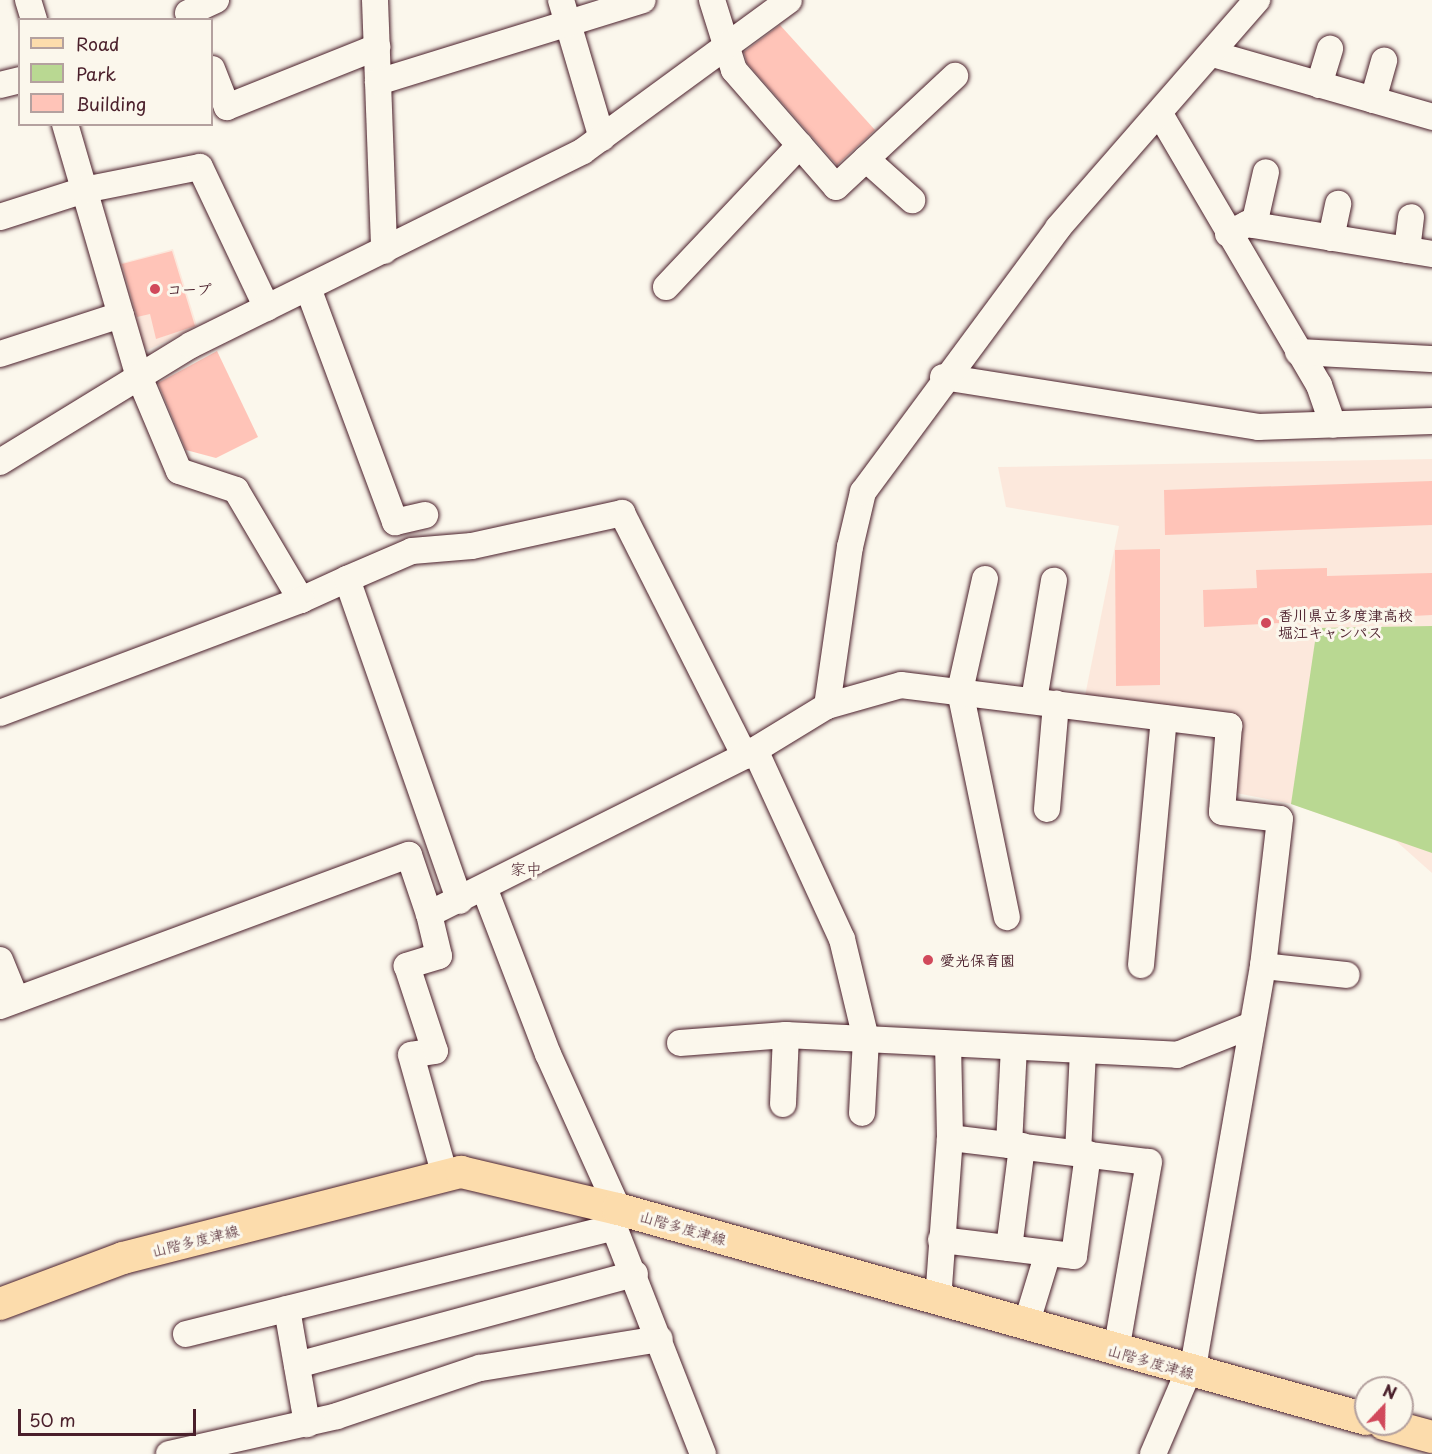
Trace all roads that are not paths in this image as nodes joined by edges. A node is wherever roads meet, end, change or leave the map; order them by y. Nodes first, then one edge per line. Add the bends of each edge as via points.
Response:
1 (28, 0) edge
2 (216, 0) edge
3 (375, 0) edge
4 (643, 0) edge
5 (712, 0) edge
6 (789, 0) edge
7 (1257, 0) edge
8 (564, 12) edge
9 (184, 17) edge
10 (33, 18) edge
11 (377, 47) junction
12 (1330, 49) dead end
13 (727, 50) junction
14 (1213, 54) junction
15 (1384, 61) dead end
16 (213, 72) edge
17 (956, 76) dead end
18 (18, 80) edge
19 (378, 82) junction
20 (0, 85) edge
21 (1319, 85) junction
22 (1373, 100) junction
23 (1160, 114) junction
24 (1432, 117) edge
25 (66, 126) edge
26 (602, 138) junction
27 (800, 145) junction
28 (866, 159) junction
29 (1266, 172) dead end
30 (84, 190) junction
31 (912, 200) dead end
32 (1338, 204) dead end
33 (0, 217) edge
34 (1411, 217) dead end
35 (1254, 225) junction
36 (1228, 234) junction
37 (1331, 238) junction
38 (1407, 250) junction
39 (384, 251) junction
40 (1432, 255) edge
41 (666, 287) dead end
42 (308, 288) junction
43 (267, 308) junction
44 (121, 315) junction
45 (1298, 352) junction
46 (0, 354) edge
47 (1432, 359) edge
48 (138, 374) junction
49 (943, 377) junction
50 (1432, 421) edge
51 (1333, 425) junction
52 (0, 462) edge
53 (425, 515) dead end
54 (347, 579) junction
55 (985, 579) dead end
56 (1053, 581) dead end
57 (301, 600) junction
58 (960, 691) junction
59 (1045, 701) junction
60 (827, 706) junction
61 (0, 713) edge
62 (1164, 718) junction
63 (750, 753) junction
64 (1047, 809) dead end
65 (485, 890) junction
66 (460, 901) junction
67 (429, 914) junction
68 (1007, 917) dead end
69 (0, 960) edge
70 (1141, 965) dead end
71 (1263, 966) junction
72 (1347, 975) dead end
73 (8, 1003) edge
74 (1252, 1025) junction
75 (786, 1035) junction
76 (866, 1039) junction
77 (680, 1043) dead end
78 (948, 1044) junction
79 (1014, 1047) junction
80 (1083, 1051) junction
81 (783, 1104) dead end
82 (862, 1113) dead end
83 (950, 1138) junction
84 (1015, 1146) junction
85 (1083, 1154) junction
86 (445, 1176) junction
87 (616, 1218) junction
88 (941, 1240) junction
89 (1009, 1248) junction
90 (1048, 1253) junction
91 (635, 1274) junction
92 (938, 1300) junction
93 (0, 1304) edge
94 (287, 1309) junction
95 (1026, 1325) junction
96 (186, 1334) dead end
97 (660, 1339) junction
98 (1116, 1351) junction
99 (297, 1365) junction
100 (1186, 1371) junction
101 (1354, 1416) edge
102 (307, 1424) junction
103 (1414, 1432) edge
104 (1432, 1437) edge
105 (169, 1454) edge
106 (703, 1454) edge
107 (1153, 1454) edge

1 - 10 street
2 - 9 street
3 - 11 street
4 - 8 street
5 - 13 street
6 - 13 street
7 - 14 street
8 - 19 street
8 - 26 street
11 - 16 street via 227,107
11 - 19 street
12 - 21 street
13 - 26 street
13 - 27 street via 734,70
14 - 21 street
14 - 23 street
15 - 22 street
17 - 28 street
18 - 20 street
19 - 39 street
21 - 22 street
22 - 24 street
23 - 36 street
23 - 49 street via 1058,228
25 - 30 street
26 - 39 street
27 - 28 street via 836,187
27 - 41 street
28 - 31 street
29 - 35 street
30 - 33 street
30 - 43 street via 200,167
30 - 44 street
32 - 37 street
34 - 38 street
35 - 36 street
35 - 37 street
36 - 45 street
37 - 38 street
38 - 40 street
39 - 42 street
42 - 43 street
42 - 53 street via 394,522
43 - 48 street
44 - 46 street
44 - 48 street
45 - 47 street
45 - 51 street via 1319,385
48 - 52 street
48 - 57 street via 179,471 236,490
49 - 51 street via 1258,427
49 - 60 street via 863,492 849,547
50 - 51 street
54 - 57 street
54 - 63 street via 411,551 472,546 622,513
54 - 66 street
55 - 58 street
56 - 59 street
57 - 61 street
58 - 59 street
58 - 60 street via 901,685
58 - 68 street
59 - 62 street
59 - 64 street
60 - 63 street
62 - 70 street
62 - 71 street via 1229,726 1222,812 1280,819
63 - 65 street
63 - 76 street via 842,939
65 - 66 street
65 - 87 street
66 - 67 street
67 - 73 street via 409,855
67 - 86 street via 439,956 407,966 435,1051 411,1055
69 - 73 street
71 - 72 street
71 - 74 street
74 - 80 street via 1177,1055
74 - 100 street via 1195,1356
75 - 76 street
75 - 77 street
75 - 81 street
76 - 78 street
76 - 82 street
78 - 79 street
78 - 83 street
79 - 80 street
79 - 84 street
80 - 85 street
83 - 84 street
83 - 88 street
84 - 85 street
84 - 89 street
85 - 90 street via 1074,1256
85 - 98 street via 1149,1162
86 - 87 main road, 山階多度津線 via 461,1172 509,1180
86 - 93 main road, 山階多度津線 via 123,1258
87 - 91 street
87 - 92 main road, 山階多度津線
87 - 94 street
88 - 89 street
88 - 92 street
89 - 90 street
90 - 95 street
91 - 97 street
91 - 99 street
92 - 95 main road, 山階多度津線
94 - 96 street
94 - 99 street
95 - 98 main road, 山階多度津線
97 - 102 street via 480,1368
97 - 106 street
98 - 100 main road, 山階多度津線
99 - 102 street
100 - 101 main road, 山階多度津線
100 - 107 street
102 - 105 street
103 - 104 main road

